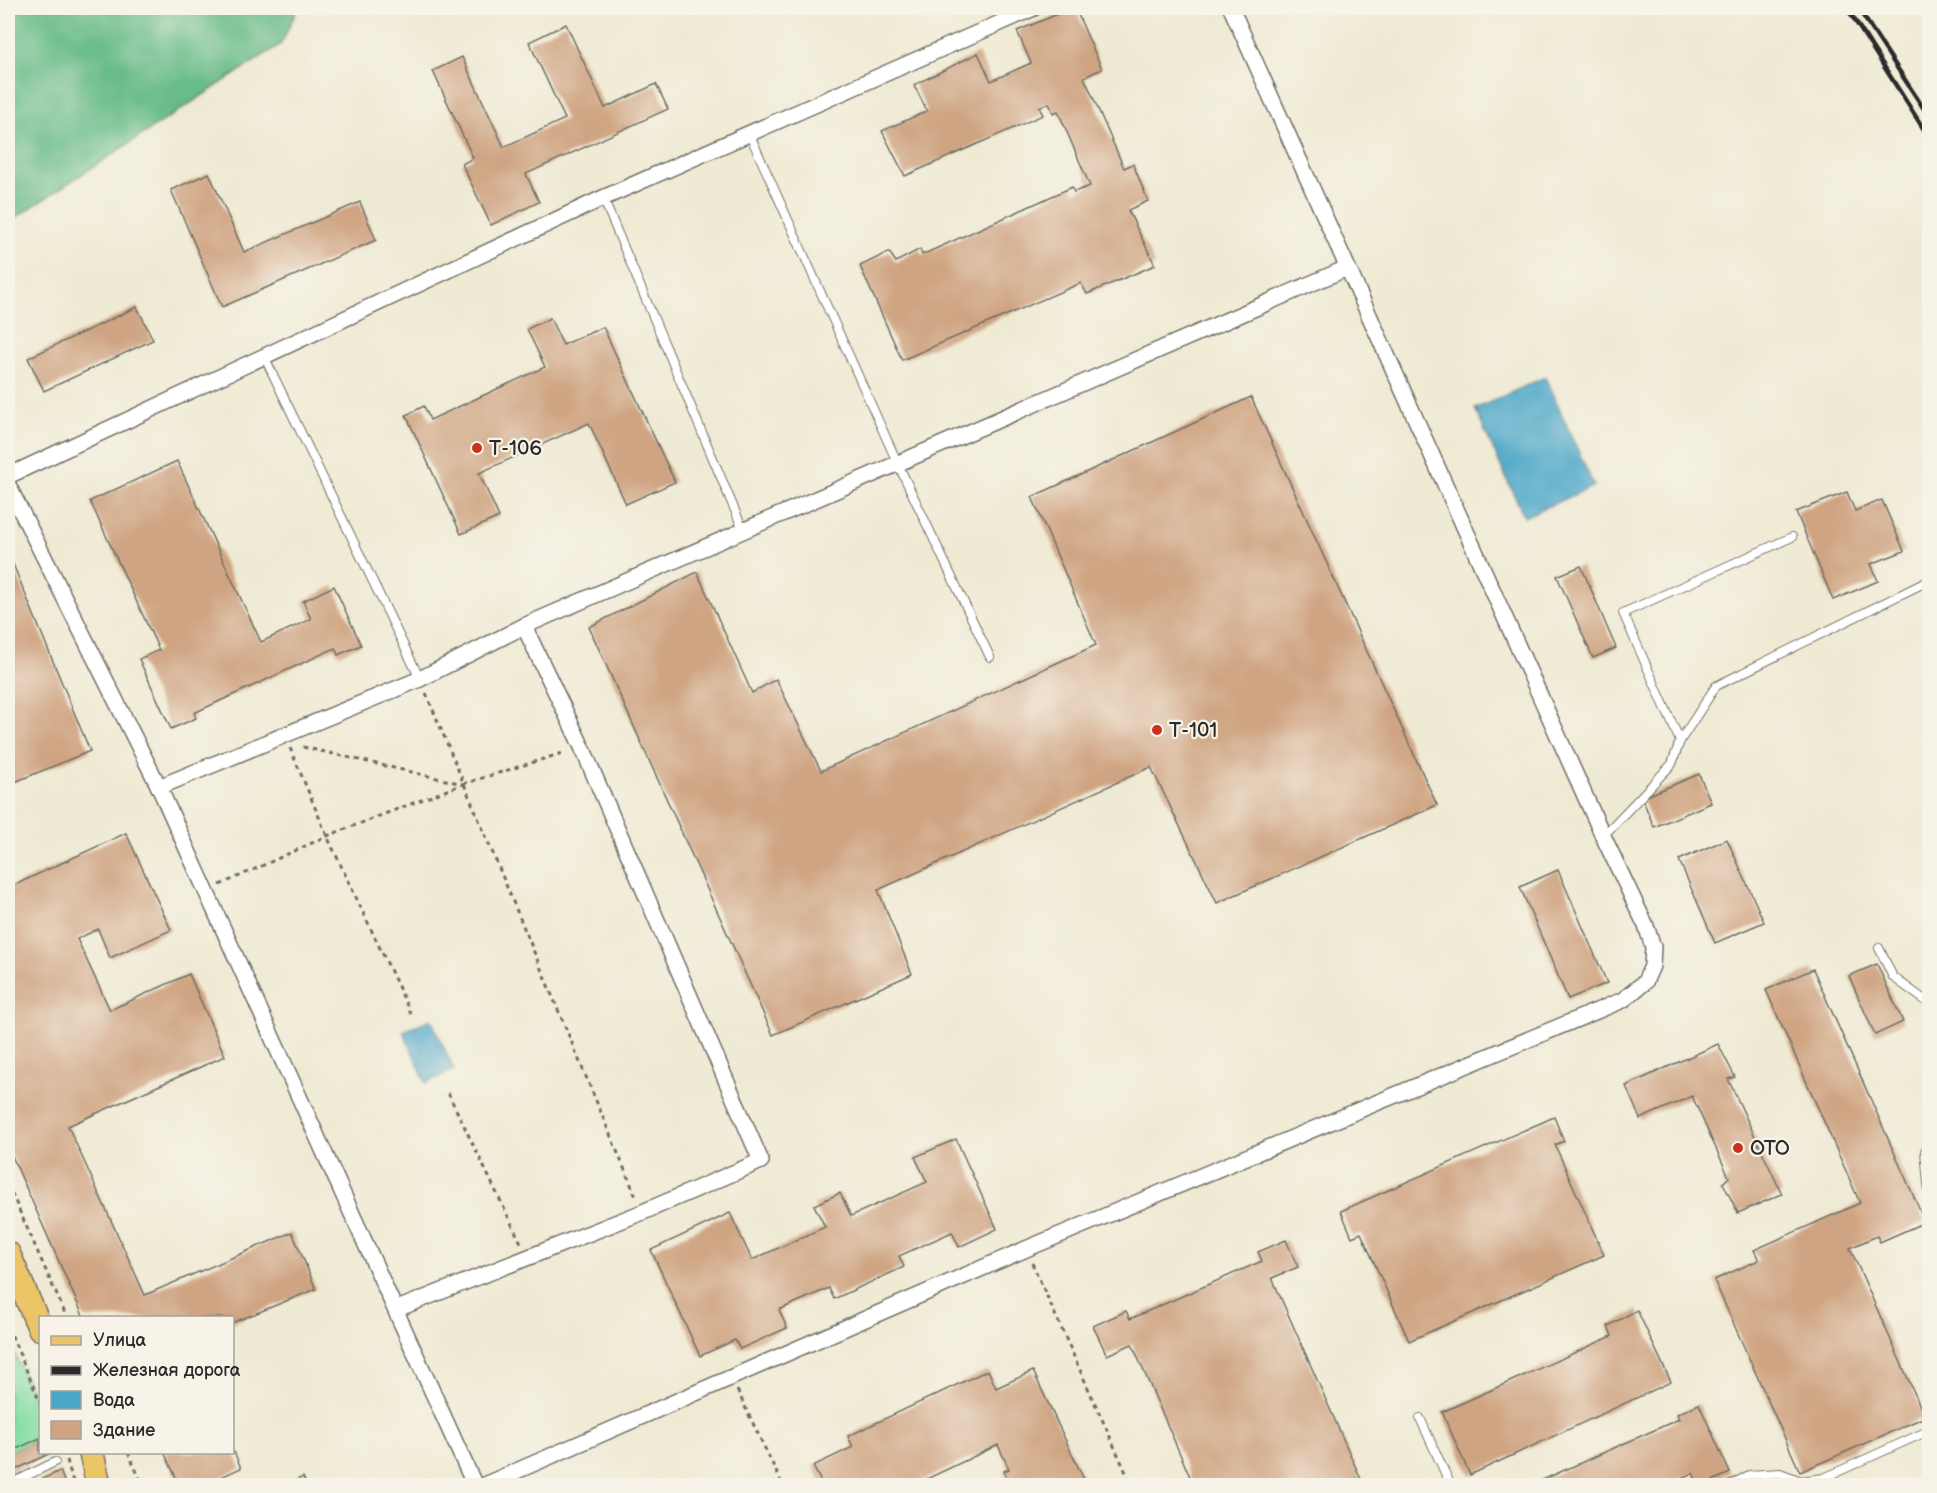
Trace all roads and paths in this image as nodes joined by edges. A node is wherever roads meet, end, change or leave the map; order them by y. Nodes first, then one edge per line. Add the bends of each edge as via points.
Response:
1 (1034, 8) edge
2 (1231, 8) edge
3 (749, 133) junction
4 (603, 198) junction
5 (1347, 268) junction
6 (264, 356) junction
7 (897, 462) junction
8 (8, 476) edge
9 (8, 486) edge
10 (744, 531) junction
11 (1792, 537) dead end
12 (1929, 580) edge
13 (524, 626) junction
14 (990, 657) dead end
15 (420, 679) junction
16 (1680, 741) junction
17 (582, 747) junction
18 (463, 784) junction
19 (159, 788) junction
20 (327, 836) junction
21 (1603, 836) junction
22 (205, 892) junction
23 (1879, 948) dead end
24 (1929, 1004) edge
25 (412, 1016) dead end
26 (448, 1092) dead end
27 (1929, 1147) edge
28 (8, 1185) edge
29 (1929, 1203) edge
30 (643, 1212) junction
31 (1026, 1249) junction
32 (8, 1254) edge
33 (528, 1257) junction
34 (397, 1310) junction
35 (67, 1316) edge
36 (39, 1326) edge
37 (8, 1327) edge
38 (732, 1378) junction
39 (39, 1400) edge
40 (1420, 1418) dead end
41 (1929, 1430) edge
42 (64, 1454) edge
43 (91, 1454) edge
44 (129, 1454) edge
45 (55, 1462) dead end
46 (8, 1485) edge
47 (74, 1485) edge
48 (99, 1485) edge
49 (143, 1485) edge
50 (475, 1485) edge
51 (482, 1485) edge
52 (783, 1485) edge
53 (1132, 1485) edge
54 (1451, 1485) edge
55 (1729, 1485) edge

1 - 3 street
2 - 5 street
3 - 4 street
3 - 7 lane
4 - 6 street
4 - 10 lane
5 - 7 street
5 - 21 street
6 - 8 street
6 - 15 lane
7 - 10 street
7 - 14 lane
9 - 19 street
10 - 13 street
11 - 16 lane via 1623,613
12 - 16 lane via 1716,686
13 - 15 street
13 - 17 street
15 - 18 path
15 - 19 street
16 - 21 lane via 1672,764
17 - 18 path
17 - 30 street via 761,1161
18 - 20 path
18 - 20 path via 288,744
18 - 30 path
19 - 22 street
20 - 22 path
20 - 25 path
21 - 31 street via 1653,947 1652,966 1645,982 1623,1000
22 - 34 street
23 - 24 lane via 1893,977
26 - 33 path
27 - 29 lane via 1925,1151
28 - 35 path
30 - 33 street
31 - 38 street
31 - 53 path
32 - 36 main road
33 - 34 street
34 - 50 street
37 - 39 path
38 - 51 street
38 - 52 path
40 - 54 lane
41 - 55 lane via 1824,1478 1802,1481 1780,1473 1749,1475
42 - 47 path
43 - 48 main road
44 - 49 path
45 - 46 lane

